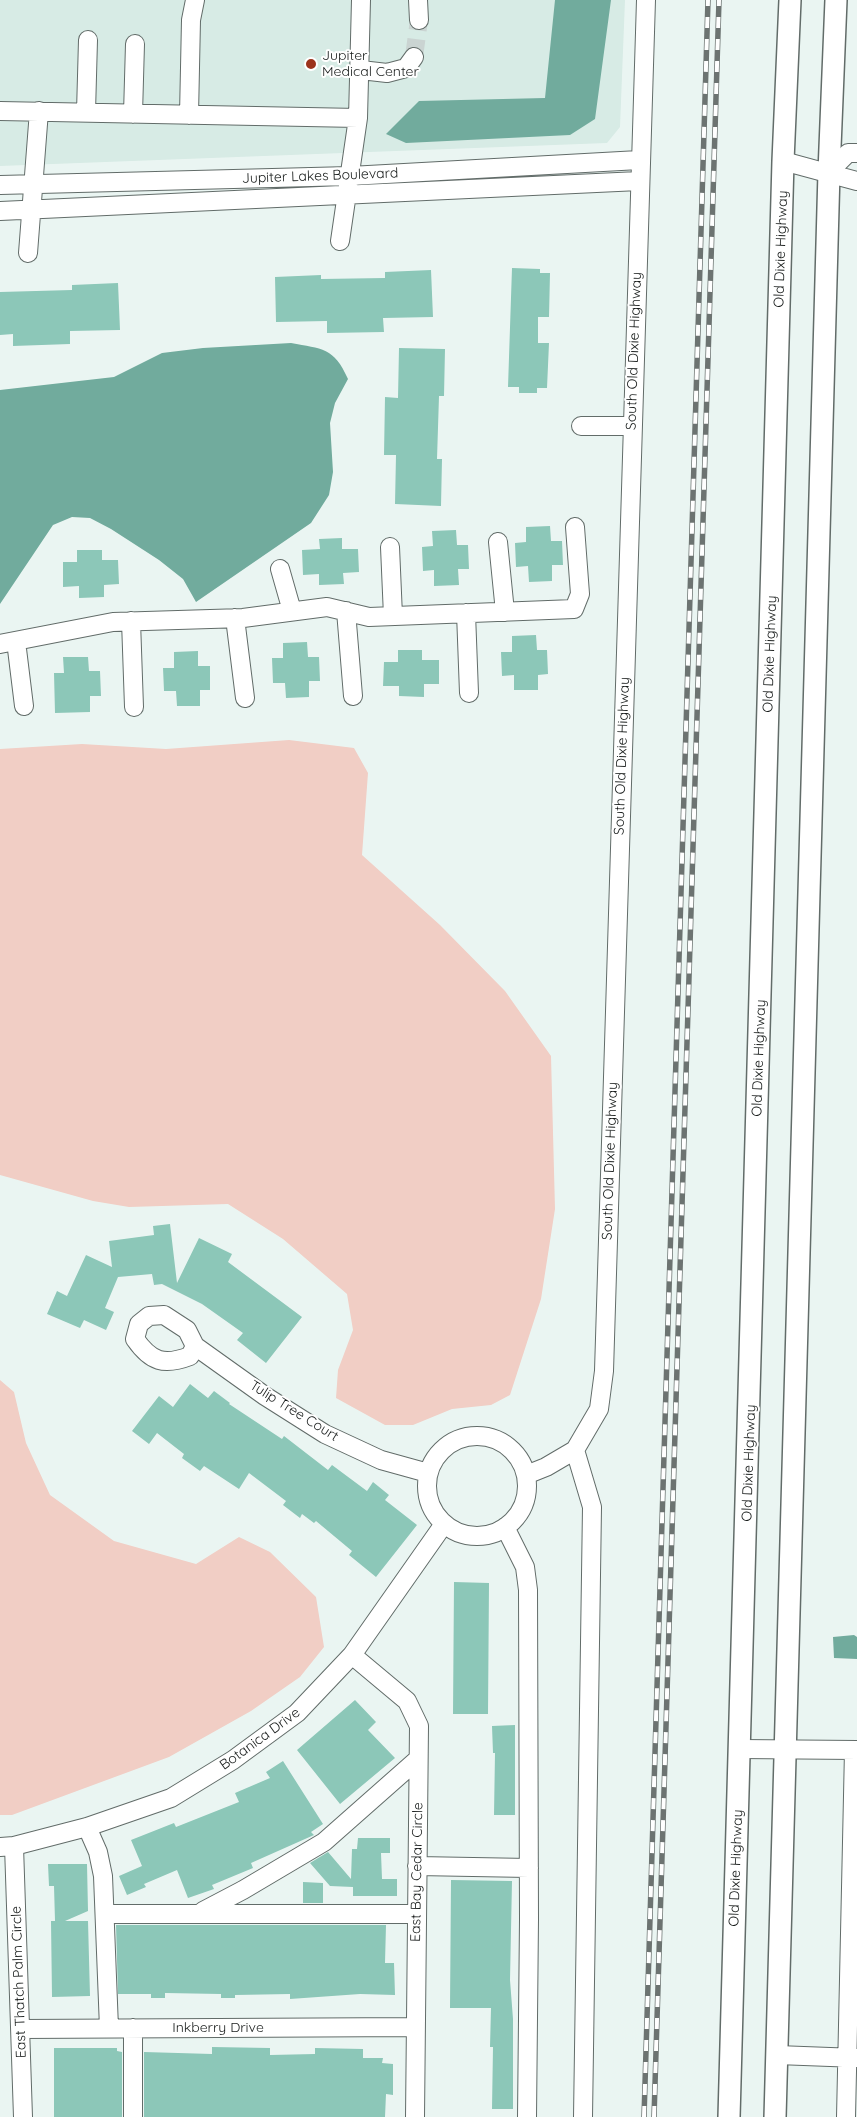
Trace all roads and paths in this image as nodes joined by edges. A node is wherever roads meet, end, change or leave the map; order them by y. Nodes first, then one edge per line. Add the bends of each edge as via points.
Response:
1 (195, 0) edge
2 (361, 0) edge
3 (418, 0) edge
4 (646, 0) edge
5 (790, 0) edge
6 (836, 0) edge
7 (419, 20) tunnel mouth
8 (88, 40) dead end
9 (135, 44) dead end
10 (414, 57) dead end
11 (361, 70) junction
12 (0, 111) edge
13 (39, 111) junction
14 (86, 112) junction
15 (133, 114) junction
16 (188, 115) junction
17 (358, 118) junction
18 (857, 153) edge
19 (640, 160) junction
20 (783, 162) junction
21 (829, 172) junction
22 (350, 176) junction
23 (857, 180) edge
24 (639, 182) junction
25 (34, 184) junction
26 (0, 185) edge
27 (347, 194) junction
28 (32, 209) junction
29 (0, 211) edge
30 (340, 241) dead end
31 (28, 253) dead end
32 (581, 426) dead end
33 (632, 426) junction
34 (575, 527) dead end
35 (498, 542) dead end
36 (390, 547) dead end
37 (280, 568) dead end
38 (292, 611) junction
39 (346, 611) junction
40 (505, 612) junction
41 (466, 613) junction
42 (393, 616) junction
43 (235, 618) junction
44 (132, 622) junction
45 (8, 642) edge
46 (469, 693) dead end
47 (352, 696) dead end
48 (245, 698) dead end
49 (24, 706) dead end
50 (134, 707) dead end
51 (195, 1346) dead end
52 (575, 1450) junction
53 (428, 1473) junction
54 (526, 1475) junction
55 (444, 1524) junction
56 (505, 1527) junction
57 (352, 1656) junction
58 (740, 1749) junction
59 (786, 1750) junction
60 (856, 1750) edge
61 (418, 1759) junction
62 (87, 1828) junction
63 (7, 1847) edge
64 (417, 1866) junction
65 (530, 1868) junction
66 (200, 1912) junction
67 (105, 1914) junction
68 (417, 1914) junction
69 (415, 2027) junction
70 (109, 2028) junction
71 (133, 2028) junction
72 (21, 2029) junction
73 (777, 2055) junction
74 (852, 2058) edge
75 (23, 2117) edge
76 (133, 2117) edge
77 (415, 2117) edge
78 (527, 2117) edge
79 (583, 2117) edge
80 (729, 2117) edge
81 (776, 2117) edge
82 (846, 2117) edge

1 - 16 street via 191,20
2 - 11 street
3 - 7 street
4 - 19 street, South Old Dixie Highway
5 - 20 main road, Old Dixie Highway
6 - 21 main road
8 - 14 street
9 - 15 street
10 - 11 street via 406,68 387,72
11 - 17 street
12 - 13 street
13 - 14 street
13 - 25 street
14 - 15 street
15 - 16 street
16 - 17 street
17 - 22 street
18 - 21 street via 848,153
19 - 22 street, Jupiter Lakes Boulevard
19 - 24 street, South Old Dixie Highway
20 - 21 street
20 - 58 main road, Old Dixie Highway
21 - 23 street
21 - 59 main road
22 - 25 street, Jupiter Lakes Boulevard
22 - 27 street
24 - 27 street, Jupiter Lakes Boulevard
24 - 33 street, South Old Dixie Highway
25 - 26 street, Jupiter Lakes Boulevard
25 - 28 street
27 - 28 street, Jupiter Lakes Boulevard
27 - 30 street
28 - 29 street, Jupiter Lakes Boulevard
28 - 31 street
32 - 33 street
33 - 52 street, South Old Dixie Highway via 604,1371 599,1409
34 - 40 street via 580,594 574,609
35 - 40 street
36 - 42 street
37 - 38 street
38 - 39 street via 327,606
38 - 43 street
39 - 42 street via 369,617
39 - 47 street
40 - 41 street
41 - 42 street
41 - 46 street
43 - 44 street
43 - 48 street
44 - 45 street via 113,622
44 - 50 street
45 - 49 street
51 - 53 street, Tulip Tree Court via 325,1434 381,1460
52 - 54 street, South Old Dixie Highway
52 - 79 street via 592,1506
53 - 54 street via 438,1454 452,1442 469,1436 486,1436 510,1448 518,1456
53 - 55 street via 429,1503
54 - 56 street via 527,1492 522,1508
55 - 56 street via 461,1534 481,1536
55 - 57 street, Botanica Drive
56 - 65 street via 525,1567 528,1590
57 - 61 street, East Bay Cedar Circle via 407,1701 419,1726
57 - 62 street, Botanica Drive via 297,1713 233,1760 171,1798
58 - 59 street
58 - 80 main road, Old Dixie Highway
59 - 60 street
59 - 73 main road
60 - 74 street
61 - 64 street, East Bay Cedar Circle
61 - 66 street via 324,1842
62 - 63 street, Botanica Drive
62 - 67 street via 104,1876
63 - 72 street, East Thatch Palm Circle
64 - 65 street
64 - 68 street, East Bay Cedar Circle
65 - 78 street
66 - 67 street
66 - 68 street
67 - 70 street
68 - 69 street, East Bay Cedar Circle
69 - 71 street, Inkberry Drive
69 - 77 street, East Bay Cedar Circle
70 - 71 street, Inkberry Drive
70 - 72 street, Inkberry Drive
71 - 76 street
72 - 75 street, East Thatch Palm Circle
73 - 74 street
73 - 81 main road
74 - 82 street

